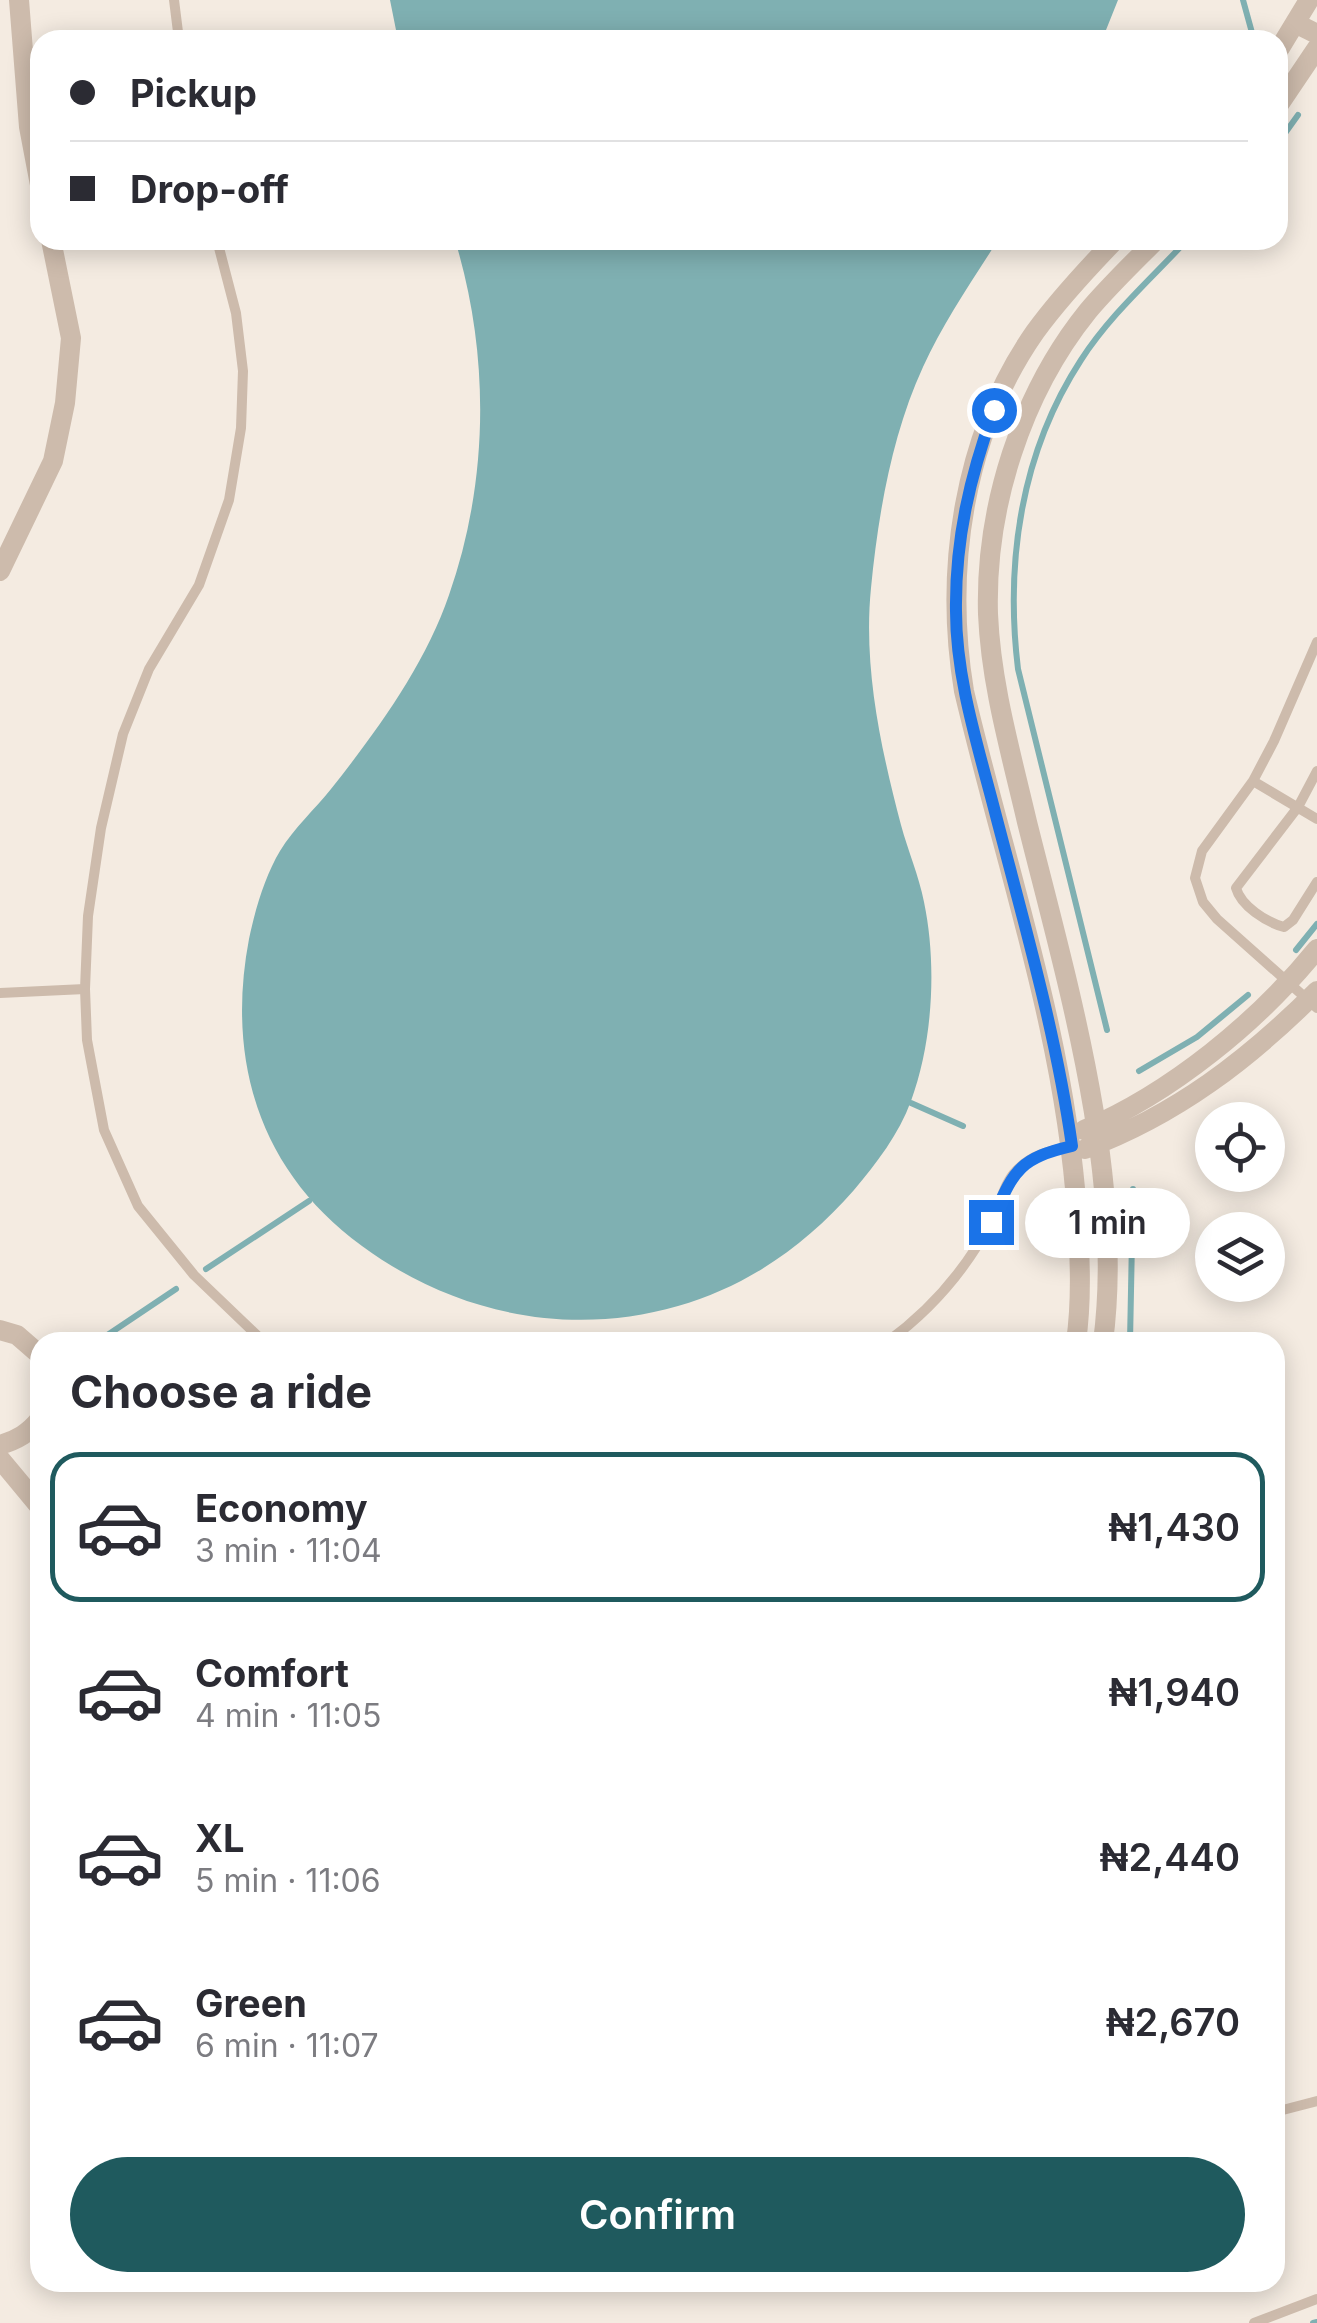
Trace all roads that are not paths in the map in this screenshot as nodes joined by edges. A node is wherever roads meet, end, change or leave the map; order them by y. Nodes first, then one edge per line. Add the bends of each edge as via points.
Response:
1 (20, 0) edge
2 (174, 0) edge
3 (1311, 3) edge
4 (1295, 23) junction
5 (178, 30) edge
6 (1317, 34) edge
7 (1288, 35) edge
8 (1317, 48) edge
9 (1288, 91) edge
10 (30, 136) edge
11 (53, 250) edge
12 (220, 250) edge
13 (1107, 250) edge
14 (1147, 250) edge
15 (0, 570) edge
16 (1317, 642) edge
17 (1317, 771) edge
18 (1253, 781) junction
19 (1298, 807) junction
20 (1317, 818) edge
21 (1317, 882) edge
22 (1317, 949) edge
23 (1290, 982) junction
24 (85, 989) junction
25 (0, 992) edge
26 (1314, 1000) edge
27 (1096, 1135) junction
28 (1072, 1145) junction
29 (0, 1330) edge
30 (253, 1332) edge
31 (901, 1332) edge
32 (1077, 1332) edge
33 (1103, 1332) edge
34 (30, 1346) edge
35 (30, 1427) edge
36 (0, 1444) edge
37 (0, 1459) edge
38 (30, 1495) edge
39 (1317, 2101) edge
40 (1285, 2109) edge
41 (1317, 2299) edge
42 (1254, 2323) edge

1 - 10 street
2 - 5 lane
3 - 4 street
4 - 6 street
4 - 7 street
8 - 9 street
11 - 15 street via 71,338 65,403 53,461
12 - 24 lane via 243,371 229,500 199,585 149,669 123,734 100,828
13 - 28 street via 1056,304 1013,369 978,452 956,576 964,691 1050,1023
14 - 27 street via 1088,312 1044,380 1010,462 990,575 995,686 1076,1018
16 - 18 lane
17 - 19 lane
18 - 19 lane
18 - 23 lane via 1202,851 1196,888 1217,920
19 - 20 lane
19 - 21 lane via 1236,888 1239,898 1284,927
22 - 23 street
23 - 26 lane
23 - 27 street via 1178,1078
24 - 25 lane
24 - 30 lane via 104,1130 138,1206 194,1276
26 - 27 street via 1191,1098
27 - 28 street
27 - 33 street
28 - 31 lane via 1038,1154 1014,1173 955,1279
28 - 32 street
29 - 34 street
35 - 36 street
37 - 38 street
39 - 40 lane
41 - 42 lane

